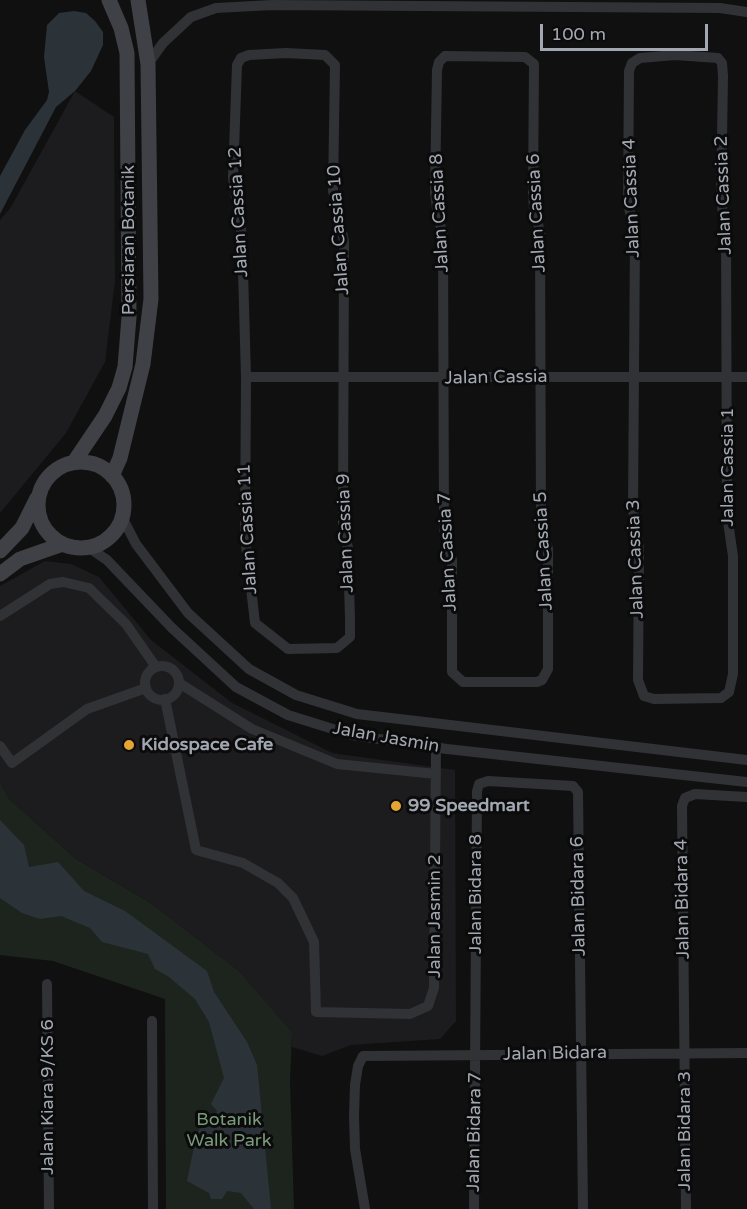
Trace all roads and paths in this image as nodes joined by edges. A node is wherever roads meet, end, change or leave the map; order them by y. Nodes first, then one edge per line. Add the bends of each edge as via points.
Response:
1 (137, 0) edge
2 (111, 5) edge
3 (747, 12) edge
4 (286, 53) joint
5 (675, 55) joint
6 (487, 56) joint
7 (148, 64) junction
8 (246, 377) junction
9 (345, 377) junction
10 (540, 377) junction
11 (728, 377) junction
12 (747, 377) edge
13 (633, 378) junction
14 (445, 379) junction
15 (74, 462) junction
16 (112, 476) junction
17 (40, 492) junction
18 (122, 517) junction
19 (63, 544) junction
20 (88, 547) junction
21 (0, 551) edge
22 (0, 574) edge
23 (0, 616) edge
24 (303, 649) joint
25 (156, 667) junction
26 (179, 683) junction
27 (499, 683) joint
28 (146, 688) junction
29 (165, 699) junction
30 (687, 699) joint
31 (0, 746) edge
32 (436, 747) junction
33 (747, 760) edge
34 (436, 774) junction
35 (747, 782) edge
36 (529, 783) joint
37 (742, 797) edge
38 (47, 984) dead end
39 (152, 1021) dead end
40 (581, 1053) junction
41 (685, 1053) junction
42 (747, 1053) edge
43 (476, 1055) junction
44 (49, 1209) edge
45 (153, 1209) edge
46 (365, 1209) edge
47 (474, 1209) edge
48 (583, 1209) edge
49 (686, 1209) edge

1 - 2 main road
1 - 7 main road, Persiaran Botanik
2 - 15 main road, Persiaran Botanik via 127,53 129,317 125,367 105,416
3 - 7 street via 720,8 272,4 216,8 190,17
4 - 8 street, Jalan Cassia 12 via 249,55 237,65 233,178 242,236
4 - 9 street, Jalan Cassia 10 via 325,55 335,65 333,191 344,241
5 - 11 street, Jalan Cassia 2 via 711,56 722,63 721,200 726,233
5 - 13 street, Jalan Cassia 4 via 640,58 629,71 628,204 635,233
6 - 10 street, Jalan Cassia 6 via 525,57 534,64 533,193 540,232
6 - 14 street, Jalan Cassia 8 via 445,56 437,70 435,192 443,235
7 - 16 main road, Persiaran Botanik via 151,299 143,364
8 - 9 street, Jalan Cassia
8 - 24 street, Jalan Cassia 11 via 243,503 255,623 288,649
9 - 14 street, Jalan Cassia
9 - 24 street, Jalan Cassia 9 via 343,523 348,548 350,637 337,648
10 - 13 street, Jalan Cassia
10 - 14 street, Jalan Cassia
10 - 27 street, Jalan Cassia 5 via 541,525 548,549 548,669 537,682
11 - 12 street, Jalan Cassia
11 - 13 street, Jalan Cassia
11 - 30 street, Jalan Cassia 1 via 727,515 733,556 733,674 729,692 722,698
13 - 30 street, Jalan Cassia 3 via 633,510 639,549 638,680 644,696
14 - 27 street, Jalan Cassia 7 via 444,529 452,560 452,672 463,682
15 - 16 main road via 88,462
15 - 17 main road via 52,472
16 - 18 main road via 122,495
17 - 19 main road via 39,517 52,537
17 - 21 main road via 22,528
18 - 20 main road via 109,537
18 - 33 street, Jalan Jasmin via 136,544 189,614 249,669 296,695 357,714
19 - 20 main road
19 - 22 main road via 20,559
20 - 32 street, Jalan Jasmin via 107,560 236,687 288,715 352,735
23 - 25 street via 50,584 63,582 89,588 126,624
25 - 26 street via 173,670
25 - 28 street via 146,677
26 - 29 street via 173,696
26 - 34 street via 252,729 337,764
28 - 29 street via 152,696
28 - 31 street via 87,709 12,763
29 - 34 street, Jalan Jasmin 2 via 196,850 243,863 278,883 293,898 314,942 316,1012 410,1014 428,1006 434,988
32 - 34 street, Jalan Jasmin 2
32 - 35 street, Jalan Jasmin
36 - 40 street, Jalan Bidara 6 via 573,786 578,792
36 - 43 street, Jalan Bidara 8 via 488,781 479,784 477,791
37 - 41 street, Jalan Bidara 4 via 695,794 684,798 682,806
38 - 44 street, Jalan Kiara 9/KS 6
39 - 45 street
40 - 41 street, Jalan Bidara
40 - 43 street, Jalan Bidara
40 - 48 street, Jalan Bidara 6
41 - 42 street, Jalan Bidara
41 - 49 street, Jalan Bidara 3
43 - 46 street, Jalan Bidara via 363,1056 354,1085 354,1116
43 - 47 street, Jalan Bidara 7

